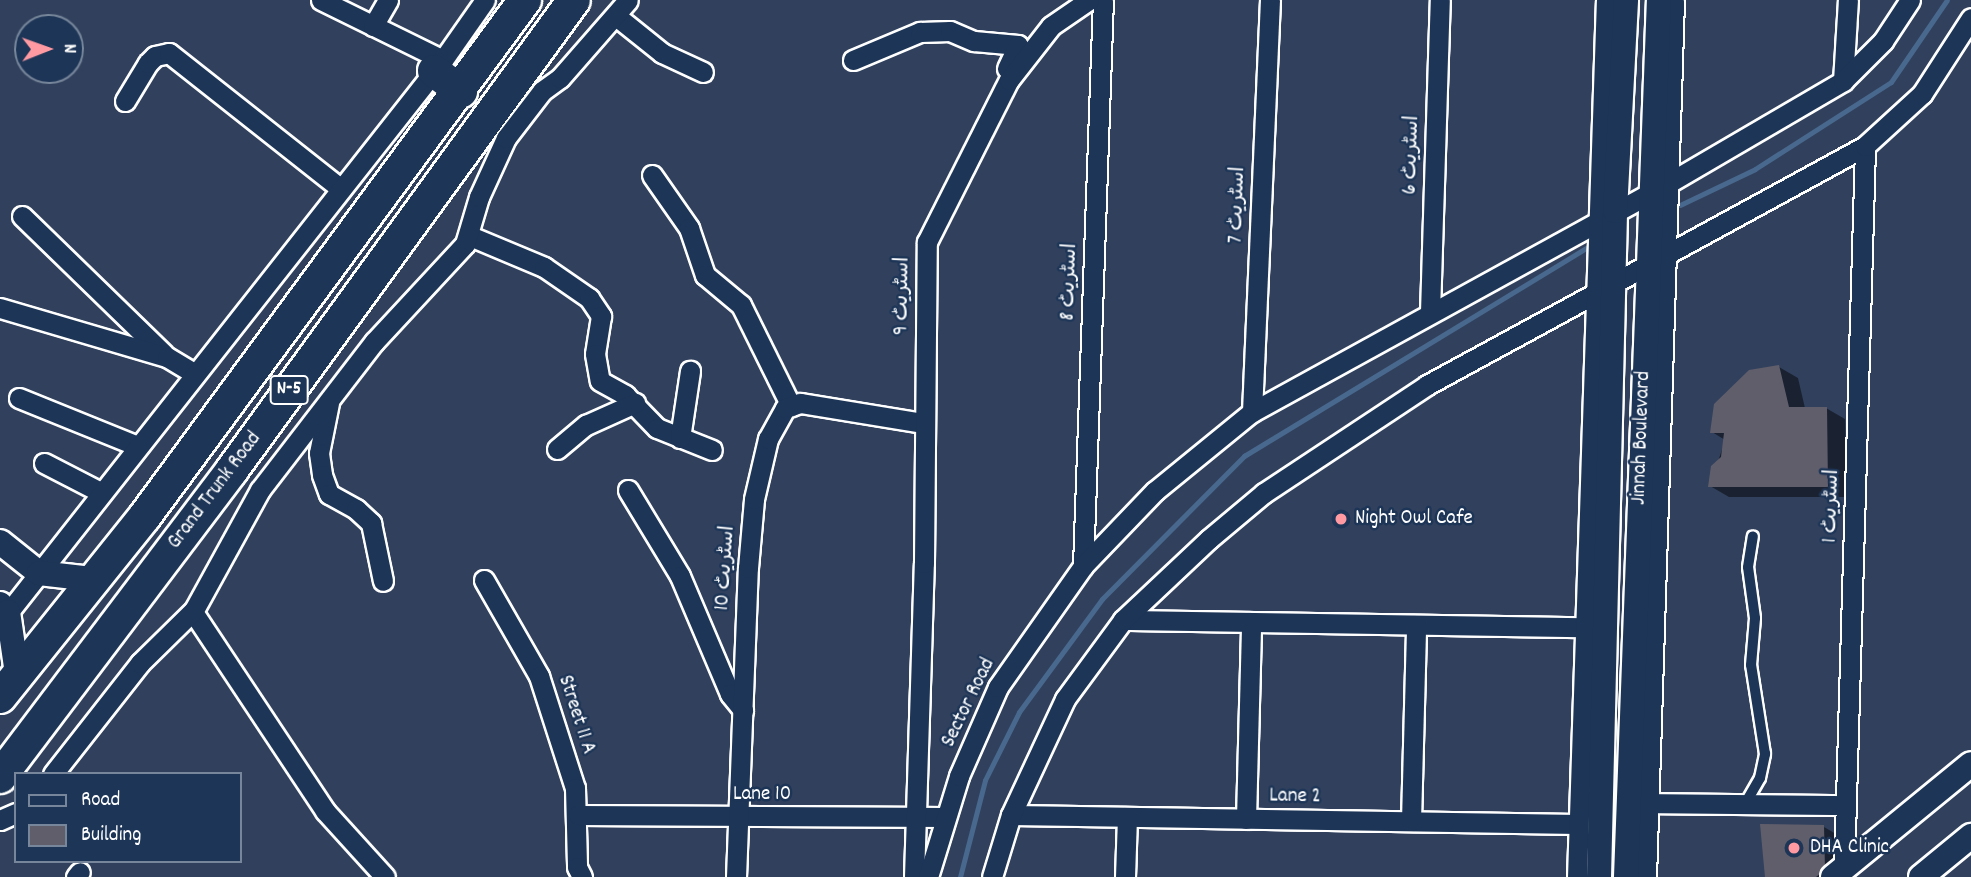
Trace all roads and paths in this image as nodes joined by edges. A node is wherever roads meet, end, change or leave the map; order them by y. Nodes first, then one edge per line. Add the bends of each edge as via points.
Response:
1 (321, 0) edge
2 (387, 0) edge
3 (485, 0) edge
4 (526, 0) edge
5 (574, 0) edge
6 (628, 0) edge
7 (1089, 0) edge
8 (1103, 0) edge
9 (1270, 0) edge
10 (1440, 0) edge
11 (1606, 0) edge
12 (1626, 0) edge
13 (1659, 0) edge
14 (1674, 0) edge
15 (1848, 0) edge
16 (1910, 0) edge
17 (616, 16) junction
18 (1971, 18) edge
19 (373, 26) junction
20 (1966, 40) edge
21 (853, 60) dead end
22 (439, 66) junction
23 (703, 72) dead end
24 (534, 79) junction
25 (1009, 80) junction
26 (1843, 81) junction
27 (461, 90) junction
28 (125, 101) dead end
29 (1865, 146) junction
30 (652, 175) dead end
31 (341, 189) junction
32 (1659, 189) junction
33 (1608, 215) junction
34 (22, 216) dead end
35 (470, 236) junction
36 (1657, 258) junction
37 (1606, 285) junction
38 (0, 308) edge
39 (1430, 312) junction
40 (167, 357) junction
41 (690, 371) dead end
42 (195, 374) junction
43 (19, 398) dead end
44 (329, 402) junction
45 (635, 403) junction
46 (792, 406) junction
47 (1252, 412) junction
48 (923, 423) junction
49 (680, 438) junction
50 (138, 446) junction
51 (557, 449) dead end
52 (712, 450) dead end
53 (44, 463) dead end
54 (628, 490) dead end
55 (102, 493) junction
56 (1754, 536) dead end
57 (0, 542) edge
58 (1083, 566) junction
59 (39, 573) junction
60 (92, 579) junction
61 (484, 580) dead end
62 (383, 581) dead end
63 (193, 612) junction
64 (3, 613) edge
65 (1123, 620) junction
66 (1251, 622) junction
67 (1416, 625) junction
68 (1588, 627) junction
69 (8, 685) edge
70 (743, 710) junction
71 (1971, 764) edge
72 (55, 772) edge
73 (0, 776) edge
74 (1647, 803) junction
75 (1745, 804) junction
76 (1846, 805) junction
77 (578, 815) junction
78 (1011, 815) junction
79 (914, 817) junction
80 (945, 817) junction
81 (1127, 817) junction
82 (738, 818) junction
83 (1246, 819) junction
84 (1412, 821) junction
85 (1577, 824) junction
86 (1971, 836) edge
87 (375, 873) edge
88 (1838, 873) edge
89 (582, 877) edge
90 (736, 877) edge
91 (914, 877) edge
92 (928, 877) edge
93 (992, 877) edge
94 (1125, 877) edge
95 (1577, 877) edge
96 (1599, 877) edge
97 (1626, 877) edge
98 (1646, 877) edge
99 (1921, 877) edge

1 - 19 street
2 - 19 street
3 - 22 street
4 - 27 highway, Grand Trunk Road / N-5
5 - 24 highway, Grand Trunk Road / N-5
6 - 17 street
7 - 25 street, اسٹریٹ 9 via 1051,26
8 - 58 street, اسٹریٹ 8
9 - 47 street, اسٹریٹ 7
10 - 39 street, اسٹریٹ 6
11 - 33 street
12 - 33 street, Jinnah Boulevard
13 - 32 street, Jinnah Boulevard
14 - 32 street
15 - 26 street
16 - 26 street, Sector Road via 1883,41
17 - 23 street via 662,53
17 - 24 street via 560,78
18 - 20 street
19 - 22 street
20 - 29 street via 1922,94
21 - 25 street via 920,32 958,32 974,41 1018,45 1009,64
22 - 27 highway
22 - 31 street
24 - 35 street via 479,197
24 - 73 highway, Grand Trunk Road / N-5
25 - 48 street, اسٹریٹ 9 via 926,242
26 - 32 street, Sector Road
27 - 60 highway, Grand Trunk Road / N-5 via 145,516
28 - 31 street via 148,63 169,52
29 - 36 street
29 - 76 street, اسٹریٹ 1
30 - 46 street via 689,228 705,275 741,305
31 - 42 street
32 - 33 street, Sector Road
32 - 36 street, Jinnah Boulevard
33 - 37 street, Jinnah Boulevard
33 - 39 street, Sector Road
34 - 40 street
35 - 44 street via 374,342
35 - 45 street via 544,267 594,303 601,316 595,354 597,377
36 - 37 street
36 - 74 street
36 - 97 street, Jinnah Boulevard
37 - 65 street via 1427,384 1320,454 1209,539
37 - 68 street
37 - 96 street, Jinnah Boulevard
38 - 40 street
39 - 47 street, Sector Road
40 - 42 street
41 - 49 street
42 - 50 street
43 - 50 street
44 - 62 street via 319,453 322,475 329,494 371,523
44 - 63 street via 260,490
45 - 49 street via 657,428
45 - 51 street via 586,425
46 - 48 street via 800,403
46 - 70 street, اسٹریٹ 10 via 785,408 768,439 754,499
47 - 58 street, Sector Road via 1155,491
48 - 79 street, اسٹریٹ 9 via 924,563
49 - 52 street
50 - 55 street
53 - 55 street
54 - 70 street via 680,576 730,694
55 - 59 street
56 - 75 lane via 1748,568 1755,618 1751,665 1765,754 1760,778
57 - 59 street
58 - 80 street, Sector Road via 998,687
59 - 60 street
59 - 64 street
60 - 69 highway, Grand Trunk Road / N-5
61 - 77 street, Street 11 A via 539,676 575,788
63 - 72 street via 140,663
63 - 87 street via 325,811
64 - 69 street
65 - 66 street
65 - 78 street via 1065,699
66 - 67 street
66 - 83 street
67 - 68 street
67 - 84 street
68 - 85 street
70 - 82 street, اسٹریٹ 10
71 - 88 street
74 - 75 street
74 - 98 street
75 - 76 street
76 - 88 street, اسٹریٹ 1
77 - 82 street, Lane 10
77 - 89 street, Street 11 A via 577,867
78 - 81 street, Lane 2
78 - 93 street
79 - 80 street, Lane 10
79 - 82 street, Lane 10
79 - 91 street, اسٹریٹ 9
80 - 92 street, Sector Road
81 - 83 street, Lane 2
81 - 94 street
82 - 90 street, اسٹریٹ 10
83 - 84 street, Lane 2
84 - 85 street, Lane 2
85 - 95 street
86 - 99 street

